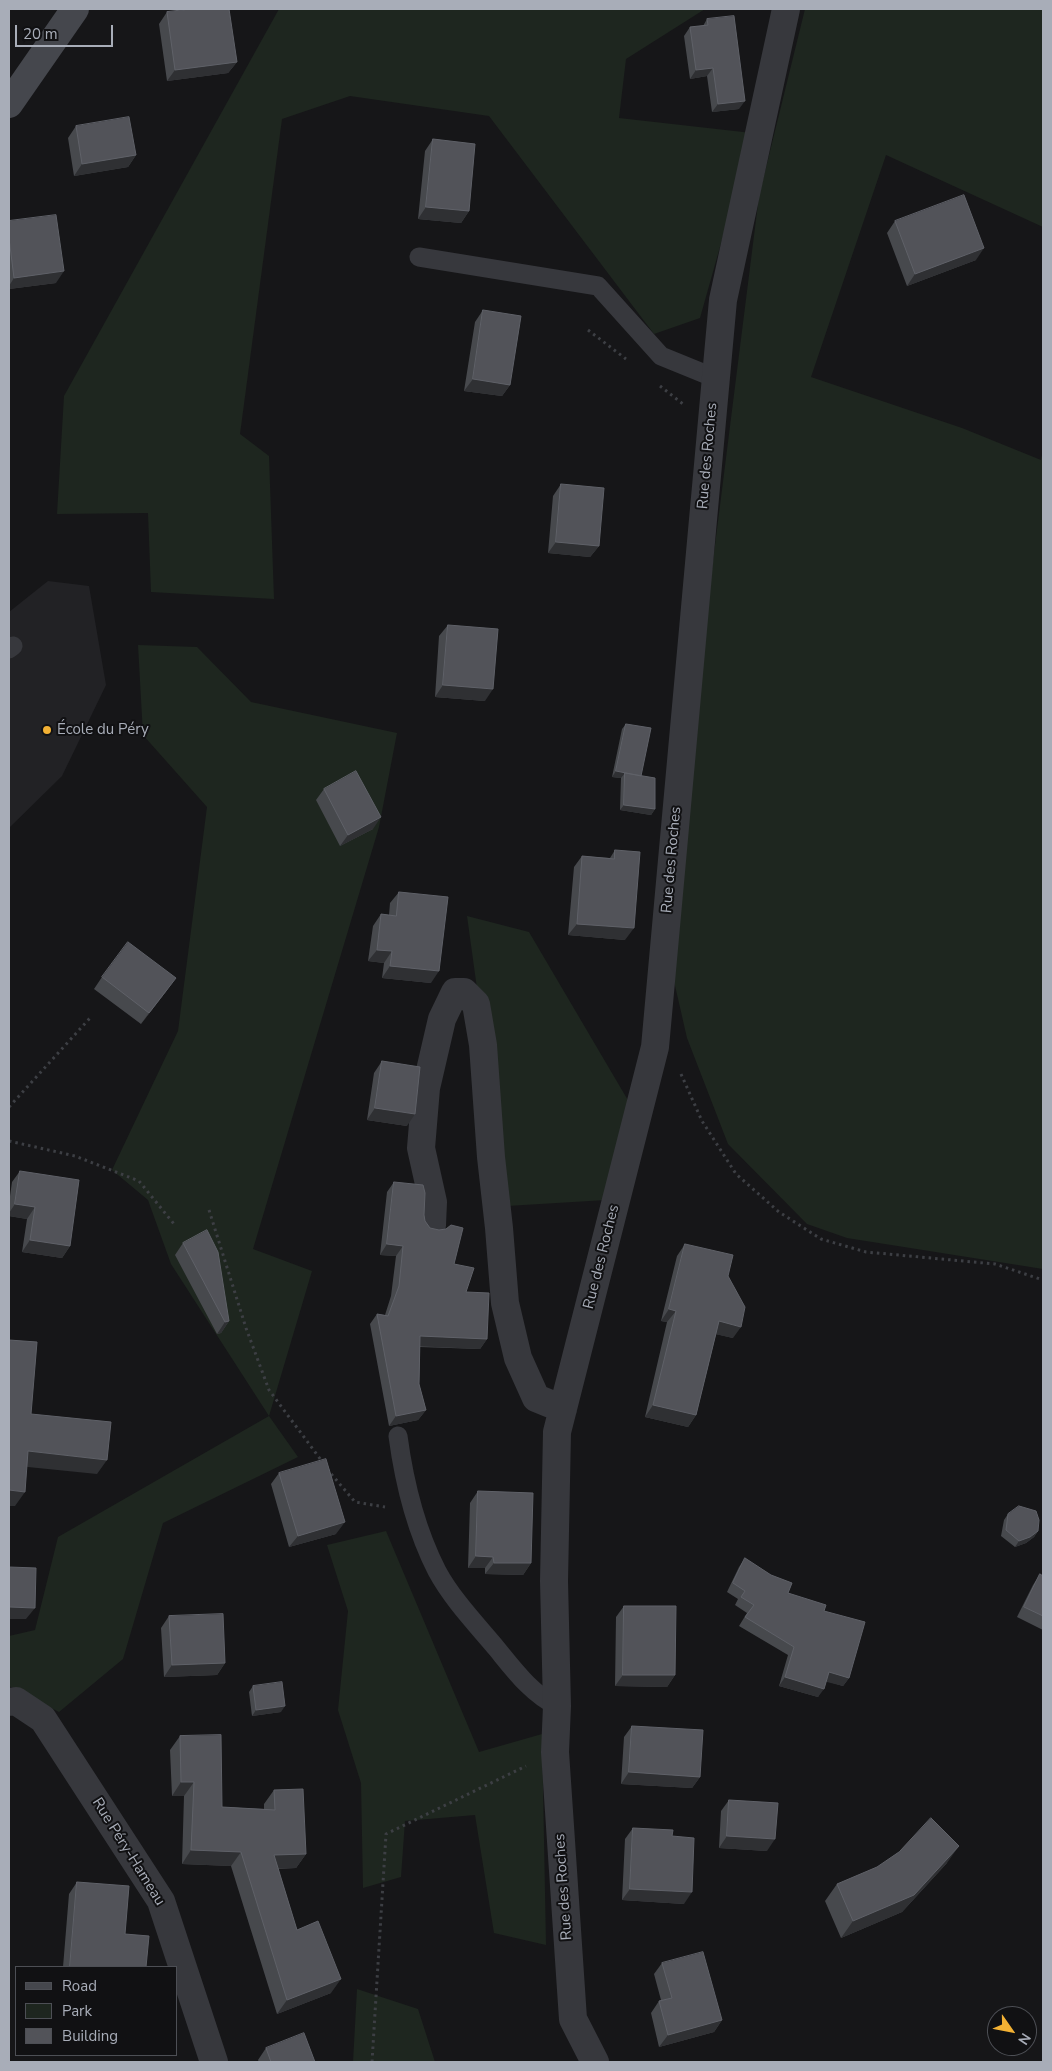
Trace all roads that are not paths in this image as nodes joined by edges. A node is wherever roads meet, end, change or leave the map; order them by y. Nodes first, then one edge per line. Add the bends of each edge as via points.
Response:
1 (75, 9) edge
2 (786, 9) edge
3 (9, 104) edge
4 (419, 257) dead end
5 (715, 378) junction
6 (432, 1225) dead end
7 (563, 1409) junction
8 (398, 1436) dead end
9 (9, 1702) edge
10 (557, 1706) junction
11 (214, 2062) edge
12 (595, 2062) edge

1 - 3 street
2 - 5 street, Rue des Roches via 723,300
4 - 5 lane via 598,286 661,356
5 - 7 street, Rue des Roches via 656,1047
6 - 7 street via 433,1202 421,1148 426,1088 442,1019 455,992 464,992 476,1004 483,1045 505,1303 518,1358 536,1398
7 - 10 street, Rue des Roches via 557,1432 554,1581
8 - 10 lane via 412,1502 428,1550 444,1581 521,1678 545,1700
9 - 11 street, Rue Péry-Hameau via 16,1701 44,1719 161,1901
10 - 12 street, Rue des Roches via 555,1752 573,2019

